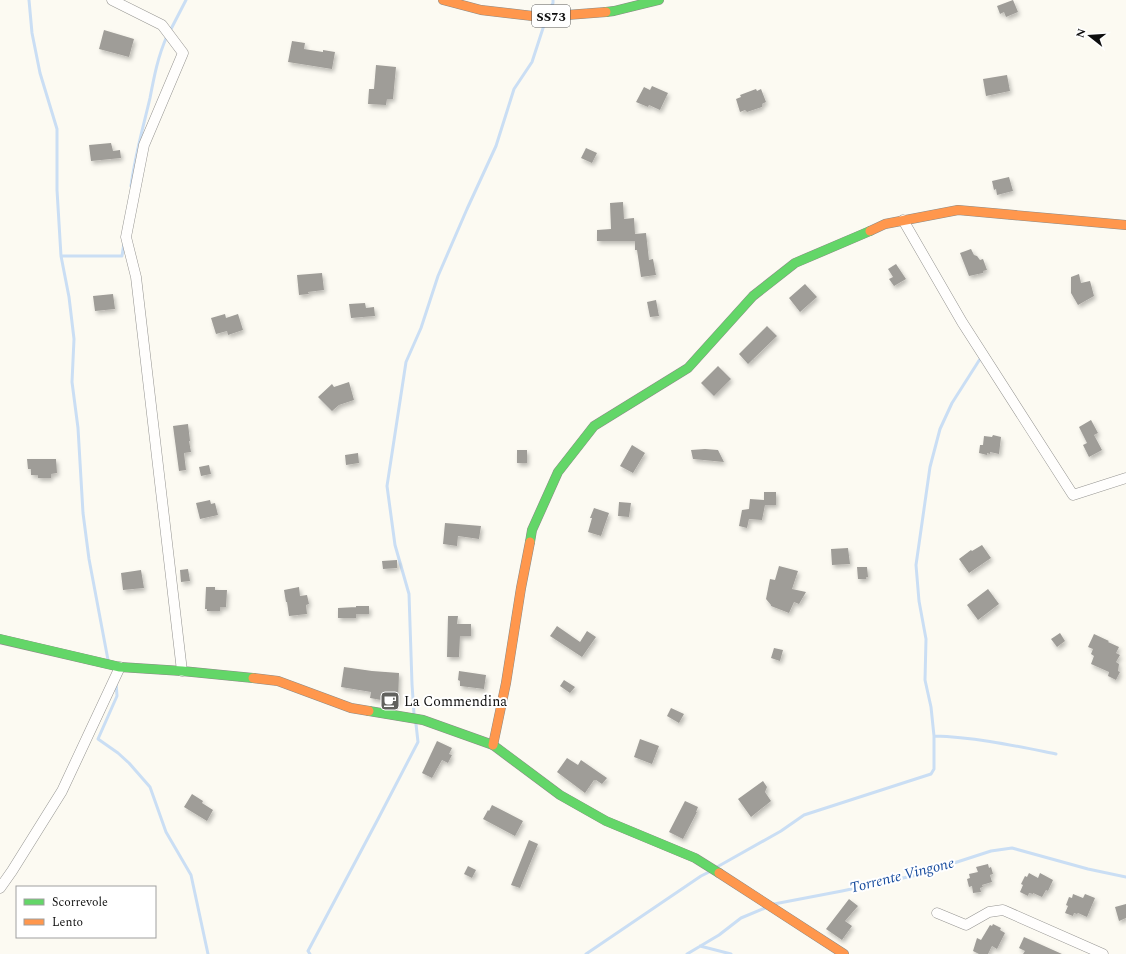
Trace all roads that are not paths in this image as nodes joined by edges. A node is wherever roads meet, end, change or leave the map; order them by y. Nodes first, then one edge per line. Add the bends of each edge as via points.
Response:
1 (112, 0) edge
2 (443, 0) edge
3 (659, 0) edge
4 (903, 220) junction
5 (1126, 225) edge
6 (1126, 478) edge
7 (0, 639) edge
8 (120, 667) junction
9 (182, 671) junction
10 (493, 745) junction
11 (0, 888) edge
12 (937, 913) dead end
13 (844, 954) edge
14 (1103, 954) edge

1 - 9 street via 162,25 183,53 144,144 126,237 136,276
2 - 3 street, SS73 via 481,10 541,17 614,11
4 - 5 street via 958,210
4 - 6 street via 962,322 1073,495
4 - 10 street via 885,224 795,263 753,296 688,368 594,426 558,472 532,530
7 - 8 street
8 - 9 street
8 - 11 street via 62,791
9 - 10 street via 278,681 351,708 423,720
10 - 13 street via 560,795 606,821 695,858
12 - 14 street via 966,925 989,912 1003,910

